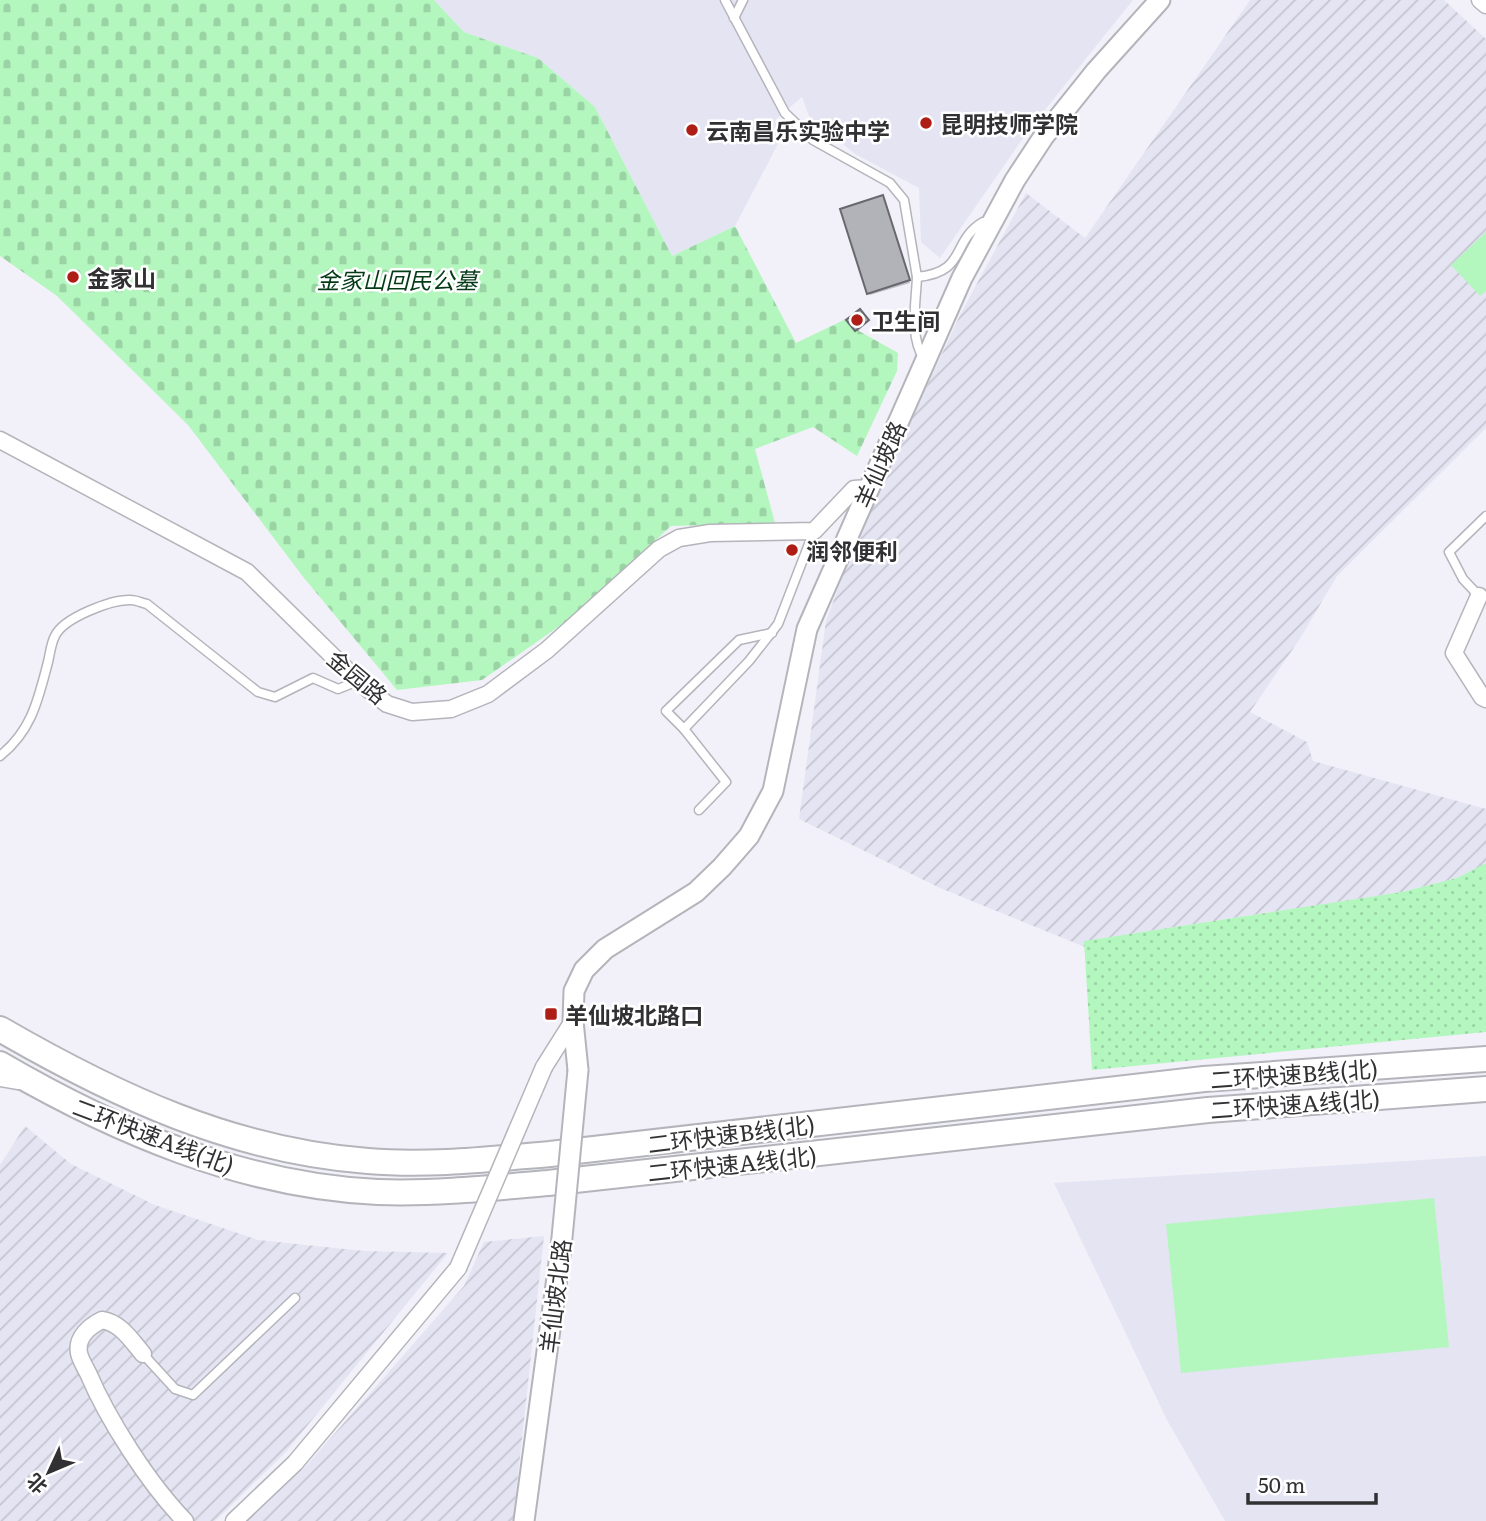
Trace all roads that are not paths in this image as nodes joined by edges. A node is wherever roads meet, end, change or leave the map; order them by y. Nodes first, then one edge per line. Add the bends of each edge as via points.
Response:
1 (725, 0) edge
2 (743, 0) edge
3 (1160, 0) edge
4 (1480, 0) edge
5 (1486, 5) edge
6 (734, 19) junction
7 (991, 225) junction
8 (917, 277) junction
9 (925, 361) junction
10 (0, 440) edge
11 (869, 488) junction
12 (1486, 516) edge
13 (814, 531) junction
14 (1479, 596) joint
15 (772, 633) junction
16 (358, 681) junction
17 (1486, 699) edge
18 (684, 729) junction
19 (0, 756) edge
20 (699, 810) dead end
21 (573, 1021) junction
22 (0, 1029) edge
23 (1486, 1059) edge
24 (0, 1064) edge
25 (578, 1070) joint
26 (0, 1082) edge
27 (1486, 1089) edge
28 (44, 1090) junction
29 (295, 1298) dead end
30 (143, 1354) joint
31 (185, 1521) edge
32 (234, 1521) edge
33 (524, 1521) edge

1 - 6 lane
2 - 6 lane
3 - 7 street, 羊仙坡路 via 1044,136
4 - 5 street
6 - 8 lane via 785,113 813,140 890,184 904,200
7 - 8 lane via 984,222 972,228 950,267 939,274
7 - 9 street, 羊仙坡路
8 - 9 lane via 915,335
9 - 11 street, 羊仙坡路
10 - 16 street, 金园路 via 247,572
11 - 13 street via 854,489
11 - 21 street, 羊仙坡路 via 807,629 773,791 749,836 696,891 605,948 584,970 574,991
12 - 14 lane via 1449,552 1463,579
13 - 15 lane
13 - 16 street, 金园路 via 679,538 659,549 547,650 488,694 451,709 412,712 387,704
14 - 17 street via 1454,653
15 - 18 lane
15 - 18 lane via 739,640 666,711
16 - 19 lane via 338,689 313,678 275,697 258,692 147,604 130,600 92,610 55,634 27,726
18 - 20 lane via 726,782
21 - 25 street, 羊仙坡路
21 - 32 street, bridge via 544,1067 458,1268 295,1463
22 - 23 highway, 二环快速B线(北) via 95,1082 180,1119 292,1151 370,1161 452,1162 550,1154 1204,1079
24 - 28 highway, 二环快速A线(北)
25 - 33 street, 羊仙坡北路, bridge via 561,1248
26 - 28 lane
27 - 28 highway, 二环快速A线(北) via 1208,1110 449,1192 331,1187 237,1168 142,1136
29 - 30 lane via 192,1395 175,1389
30 - 31 street via 122,1329 102,1320 81,1338 79,1352 100,1401 136,1458

